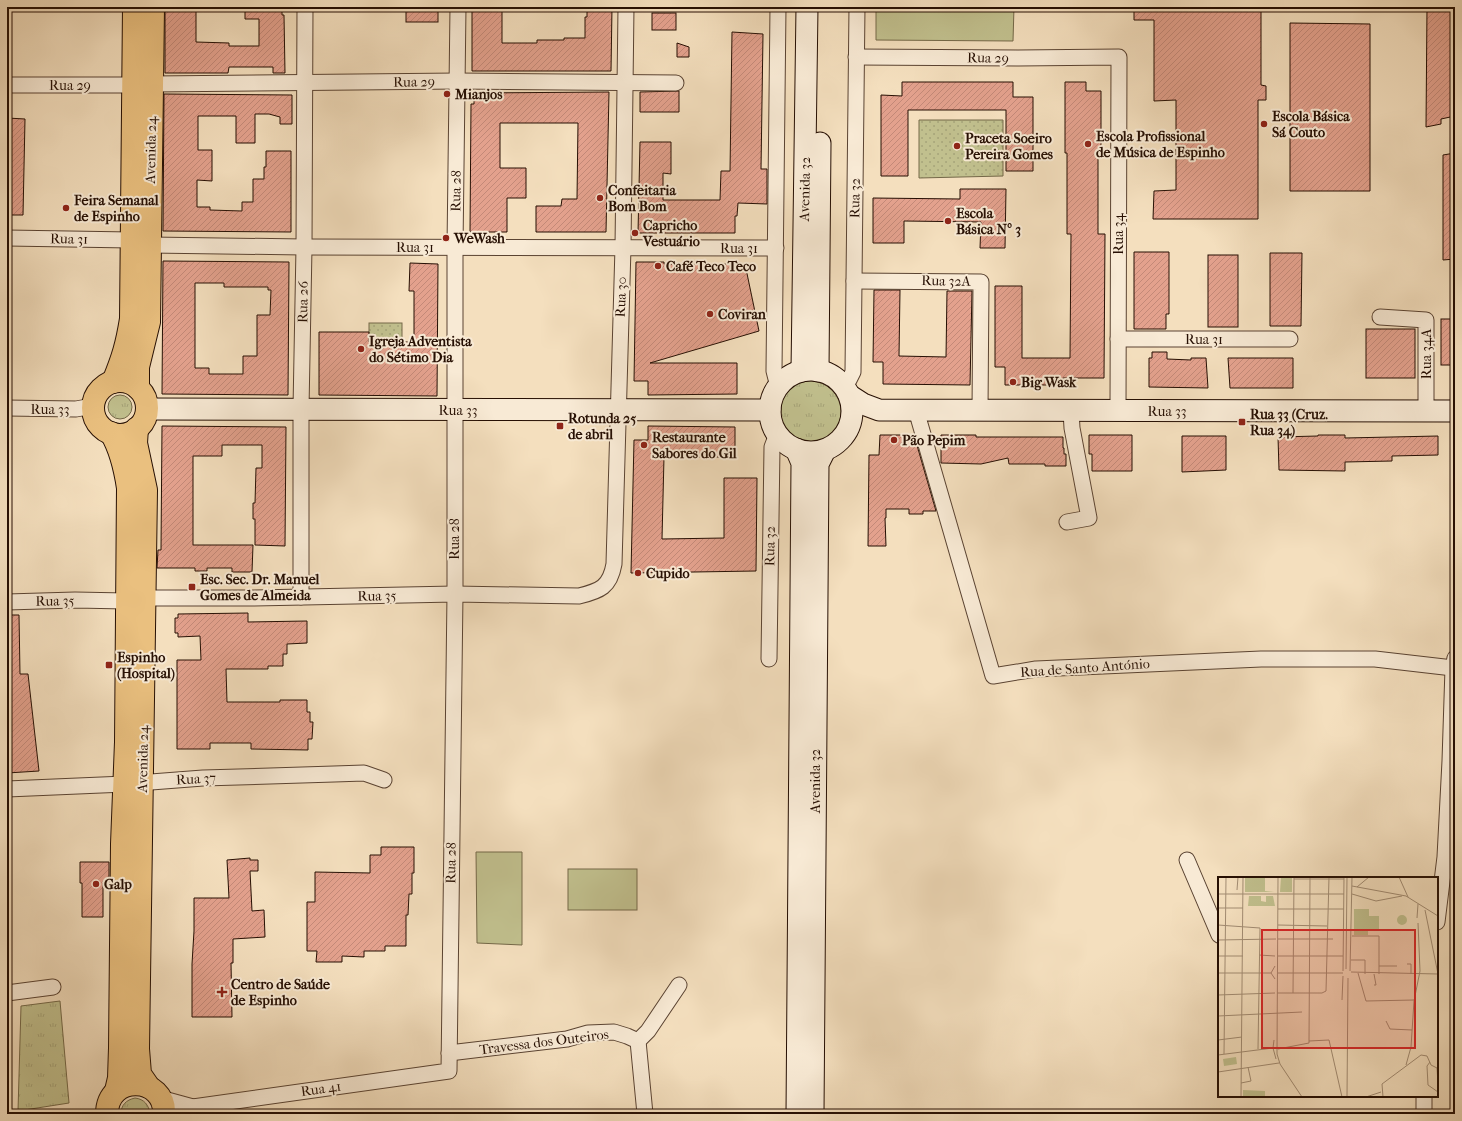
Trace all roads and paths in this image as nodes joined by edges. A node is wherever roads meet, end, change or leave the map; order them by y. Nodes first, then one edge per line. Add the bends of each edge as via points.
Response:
1 (134, 7) edge
2 (153, 7) edge
3 (305, 7) edge
4 (458, 7) edge
5 (626, 7) edge
6 (778, 7) edge
7 (807, 7) edge
8 (821, 7) edge
9 (857, 7) edge
10 (856, 57) junction
11 (1119, 57) joint
12 (458, 81) junction
13 (625, 82) junction
14 (676, 82) dead end
15 (305, 83) junction
16 (142, 84) junction
17 (7, 85) edge
18 (7, 238) edge
19 (140, 242) junction
20 (304, 247) junction
21 (455, 247) junction
22 (622, 247) junction
23 (776, 248) junction
24 (854, 281) junction
25 (1380, 317) dead end
26 (1118, 339) junction
27 (1290, 339) dead end
28 (810, 371) junction
29 (113, 382) junction
30 (778, 387) junction
31 (138, 388) junction
32 (847, 392) junction
33 (93, 406) junction
34 (7, 408) edge
35 (147, 409) junction
36 (301, 409) junction
37 (454, 410) junction
38 (618, 410) junction
39 (770, 410) junction
40 (879, 410) junction
41 (916, 410) junction
42 (980, 411) junction
43 (1072, 411) junction
44 (1118, 411) junction
45 (1426, 411) junction
46 (1455, 411) edge
47 (137, 428) junction
48 (848, 429) junction
49 (111, 433) junction
50 (777, 434) junction
51 (796, 449) junction
52 (825, 450) junction
53 (1067, 522) dead end
54 (606, 584) joint
55 (455, 594) junction
56 (301, 597) junction
57 (136, 600) junction
58 (7, 602) edge
59 (769, 659) dead end
60 (1454, 663) edge
61 (384, 780) dead end
62 (133, 783) junction
63 (7, 789) edge
64 (1187, 860) dead end
65 (1438, 914) edge
66 (1218, 933) edge
67 (679, 985) dead end
68 (53, 988) dead end
69 (7, 993) edge
70 (638, 1041) junction
71 (449, 1053) junction
72 (449, 1071) joint
73 (116, 1091) junction
74 (1424, 1097) edge
75 (158, 1100) edge
76 (187, 1110) edge
77 (107, 1114) edge
78 (645, 1114) edge
79 (797, 1114) edge
80 (812, 1114) edge
81 (1424, 1114) edge

1 - 16 main road, Avenida 24
2 - 16 main road, Avenida 24
3 - 15 street, Rua 26
4 - 12 street, Rua 28
5 - 13 street, Rua 30
6 - 23 street
7 - 28 main road, Avenida 32
8 - 28 main road, Avenida 32
9 - 10 street, Rua 32
10 - 11 street, Rua 29
10 - 24 street, Rua 32
11 - 26 street, Rua 34
12 - 13 street, Rua 29
12 - 15 street, Rua 29
12 - 21 street, Rua 28
13 - 14 street, Rua 29
13 - 22 street, Rua 30
15 - 16 street, Rua 29
15 - 20 street, Rua 26
16 - 17 street, Rua 29
16 - 19 main road, Avenida 24
18 - 19 street, Rua 31
19 - 20 street, Rua 31
19 - 29 main road, Avenida 24 via 127,345
19 - 31 main road, Avenida 24 via 148,322 138,367
20 - 21 street, Rua 31
20 - 36 street, Rua 26
21 - 22 street, Rua 31
21 - 37 street, Rua 28
22 - 23 street, Rua 31
22 - 38 street, Rua 30
23 - 30 street via 774,371
24 - 32 street, Rua 32 via 853,372
24 - 42 street, Rua 32A via 981,282
25 - 45 street, Rua 34A via 1426,320
26 - 27 street, Rua 31
26 - 44 street, Rua 34
28 - 30 main road via 792,374
28 - 32 main road via 828,374 838,380
29 - 31 main road via 130,383
29 - 33 main road, Avenida 24 via 99,391
30 - 39 main road
31 - 35 main road, Avenida 24 via 144,395
32 - 40 main road, Rua 33 via 863,404
32 - 48 main road via 852,406 852,419
33 - 34 street, Rua 33 via 76,409
33 - 49 main road, Avenida 24 via 98,423
35 - 36 main road, Rua 33
35 - 47 main road, Avenida 24 via 143,421
36 - 37 main road, Rua 33
36 - 56 street, Rua 26
37 - 38 main road, Rua 33
37 - 55 street, Rua 28
38 - 39 main road, Rua 33
38 - 54 street, Rua 30 via 614,564
39 - 50 main road
40 - 41 main road, Rua 33
40 - 48 main road, Rua 33
41 - 42 main road, Rua 33
41 - 60 street, Rua de Santo António via 993,676 1036,669 1261,659 1375,659
42 - 43 main road, Rua 33
43 - 44 main road, Rua 33
43 - 53 street via 1072,428 1089,518
44 - 45 main road, Rua 33
45 - 46 main road, Rua 33
47 - 49 main road via 129,433
47 - 57 main road, Avenida 24 via 136,443 146,490
48 - 52 main road via 839,441
49 - 57 main road, Avenida 24 via 119,446 128,488
50 - 51 main road via 785,443
50 - 59 street, Rua 32 via 772,447
51 - 52 main road via 806,452
51 - 79 main road, Avenida 32 via 802,463
52 - 80 main road, Avenida 32 via 818,464
54 - 55 street, Rua 35 via 596,592 579,596
55 - 56 street, Rua 35
55 - 71 street, Rua 28
56 - 57 street, Rua 35
57 - 58 street, Rua 35
57 - 62 main road, Avenida 24
60 - 65 street via 1445,857
61 - 62 street, Rua 37 via 364,773
62 - 63 street, Rua 37
62 - 73 main road, Avenida 24 via 121,924 120,1048
62 - 75 main road, Avenida 24 via 138,1049 140,1074
64 - 66 street
67 - 70 street via 648,1031
68 - 69 street
70 - 71 street, Travessa dos Outeiros via 614,1032
70 - 78 street
71 - 72 street, Rua 28
72 - 76 street, Rua 41
73 - 75 main road via 128,1085 142,1085
73 - 77 main road, Avenida 24 via 109,1103
74 - 81 street
75 - 76 street, Rua 41

